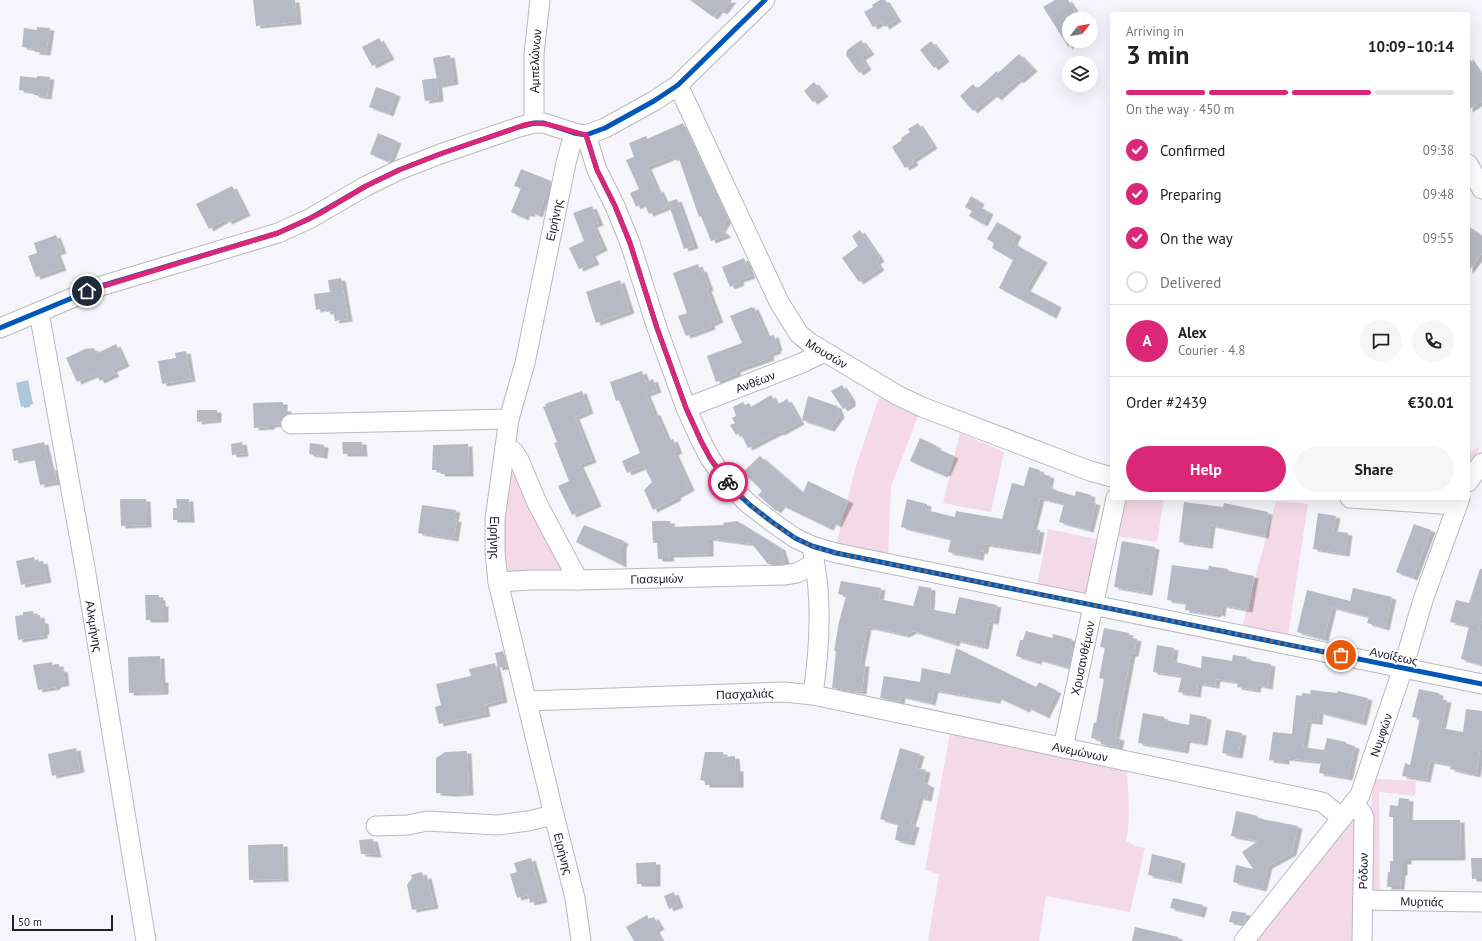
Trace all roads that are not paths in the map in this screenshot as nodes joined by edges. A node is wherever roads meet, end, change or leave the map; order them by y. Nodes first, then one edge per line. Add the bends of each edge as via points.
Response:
1 (540, 0) edge
2 (765, 0) edge
3 (678, 85) junction
4 (534, 123) junction
5 (580, 134) junction
6 (1470, 168) edge
7 (1470, 183) edge
8 (1482, 189) edge
9 (1482, 192) edge
10 (39, 312) junction
11 (0, 328) edge
12 (824, 352) junction
13 (686, 408) junction
14 (509, 419) junction
15 (291, 424) dead end
16 (505, 446) junction
17 (1110, 476) edge
18 (1116, 500) edge
19 (1404, 500) edge
20 (1459, 502) edge
21 (813, 555) junction
22 (578, 580) junction
23 (498, 582) junction
24 (1094, 605) junction
25 (1403, 668) junction
26 (1482, 684) edge
27 (813, 695) junction
28 (527, 701) junction
29 (1063, 748) junction
30 (1348, 811) junction
31 (554, 815) junction
32 (376, 826) dead end
33 (1363, 900) junction
34 (1482, 902) edge
35 (146, 941) edge
36 (581, 941) edge
37 (1244, 941) edge
38 (1362, 941) edge

1 - 4 street, Αμπελώνων via 534,54
2 - 3 street
3 - 5 street via 640,110 605,128
3 - 12 street, Μουσών via 779,302 799,334
4 - 5 street via 549,124
4 - 10 street via 399,170 314,217 278,233 101,286
5 - 13 street, Ανοίξεως via 630,243
5 - 14 street, Ειρήνης via 564,171 525,363
6 - 8 street
7 - 9 street
10 - 11 street
10 - 35 street, Αλκμήνης via 86,568
12 - 13 street, Ανθέων
12 - 17 street, Μουσών via 922,407
13 - 21 street, Ανοίξεως via 710,458 735,491
14 - 15 street
14 - 16 street, Ειρήνης
16 - 22 street via 514,452 519,460 542,513
16 - 23 street, Ειρήνης via 495,519
18 - 24 street, Χρυσανθέμων
19 - 20 street
20 - 25 street, Νυμφών via 1423,600
21 - 22 street, Γιασεμιών via 807,569 784,575
21 - 24 street, Ανοίξεως via 836,553
21 - 27 street via 818,589 819,644
22 - 23 street, Γιασεμιών
23 - 28 street, Ειρήνης
24 - 25 street, Ανοίξεως
24 - 29 street, Χρυσανθέμων
25 - 26 street, Ανοίξεως
25 - 30 street, Νυμφών via 1362,789
27 - 28 street, Πασχαλιάς via 784,692
27 - 29 street, Ανεμώνων
28 - 31 street, Ειρήνης
29 - 30 street, Ανεμώνων via 1322,802
30 - 33 street, Ρόδων via 1362,813 1364,818
30 - 37 street, Νυμφών
31 - 32 street via 497,825 427,821 408,825
31 - 36 street, Ειρήνης via 575,898
33 - 34 street, Μυρτιάς
33 - 38 street, Ρόδων

